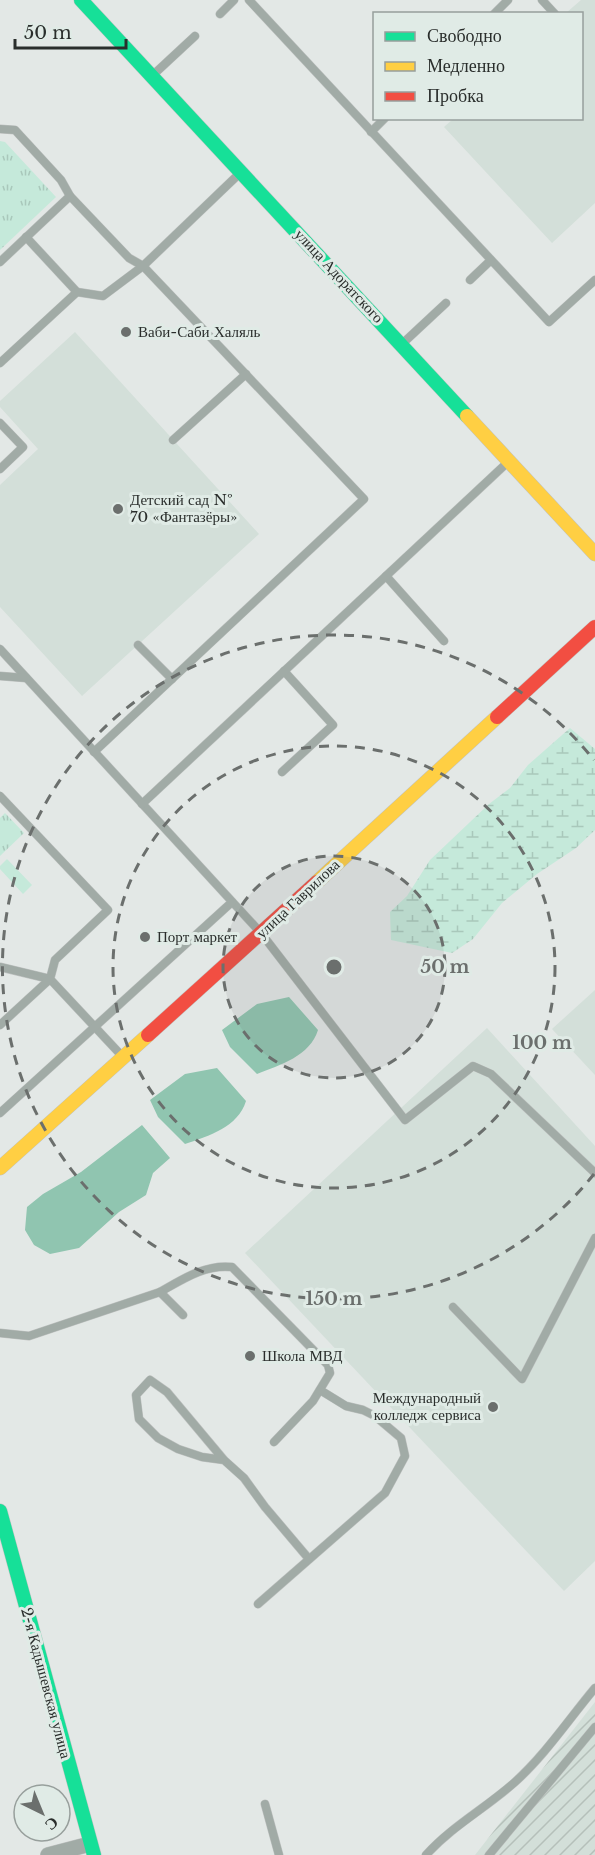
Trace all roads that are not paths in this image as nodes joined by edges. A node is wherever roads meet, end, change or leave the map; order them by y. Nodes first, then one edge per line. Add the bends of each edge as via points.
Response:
1 (81, 0) edge
2 (234, 0) edge
3 (249, 0) edge
4 (508, 0) edge
5 (542, 0) edge
6 (496, 12) edge
7 (553, 12) edge
8 (220, 14) dead end
9 (195, 36) dead end
10 (152, 76) junction
11 (384, 120) edge
12 (0, 129) edge
13 (371, 132) junction
14 (241, 171) junction
15 (70, 196) junction
16 (26, 237) junction
17 (491, 260) junction
18 (0, 262) edge
19 (143, 266) junction
20 (470, 279) dead end
21 (595, 280) edge
22 (77, 292) junction
23 (446, 303) dead end
24 (402, 344) junction
25 (0, 363) edge
26 (246, 374) junction
27 (0, 423) edge
28 (173, 440) dead end
29 (509, 461) junction
30 (0, 469) edge
31 (595, 554) edge
32 (386, 576) junction
33 (595, 627) edge
34 (444, 641) dead end
35 (138, 645) dead end
36 (0, 649) edge
37 (284, 671) junction
38 (0, 676) edge
39 (26, 678) junction
40 (172, 679) junction
41 (94, 752) junction
42 (282, 772) dead end
43 (0, 796) edge
44 (142, 804) junction
45 (232, 902) junction
46 (261, 933) junction
47 (0, 967) edge
48 (50, 979) junction
49 (0, 1025) edge
50 (94, 1027) junction
51 (123, 1057) junction
52 (0, 1113) edge
53 (0, 1168) edge
54 (595, 1173) edge
55 (595, 1238) edge
56 (160, 1292) junction
57 (453, 1308) dead end
58 (183, 1315) dead end
59 (0, 1334) edge
60 (320, 1390) junction
61 (274, 1442) dead end
62 (224, 1460) junction
63 (0, 1511) edge
64 (309, 1560) junction
65 (258, 1604) dead end
66 (595, 1688) edge
67 (595, 1727) edge
68 (265, 1804) dead end
69 (92, 1850) edge
70 (48, 1855) edge
71 (279, 1855) edge
72 (426, 1855) edge
73 (489, 1855) edge

1 - 10 street, улица Адоратского
2 - 8 lane
3 - 13 lane
4 - 6 lane
5 - 7 lane
9 - 10 lane
10 - 14 street, улица Адоратского
11 - 13 lane
12 - 15 lane via 15,130 61,180
13 - 17 lane
14 - 19 lane
14 - 24 street, улица Адоратского
15 - 16 lane
15 - 19 lane via 129,258
16 - 18 lane
16 - 22 lane
17 - 20 lane
17 - 21 lane via 549,322
19 - 22 lane via 104,296
19 - 26 lane
22 - 25 lane
23 - 24 lane
24 - 29 street, улица Адоратского
26 - 28 lane
26 - 40 lane via 364,499
27 - 30 lane via 23,447
29 - 31 street, улица Адоратского
29 - 32 lane
32 - 34 lane
32 - 37 lane
33 - 46 street, улица Гаврилова
35 - 40 lane
36 - 39 lane
37 - 42 lane via 333,725
37 - 44 lane
38 - 39 lane
39 - 41 lane
40 - 41 lane
41 - 44 lane
43 - 48 lane via 108,910 55,960
44 - 45 lane
45 - 46 lane
45 - 50 lane
46 - 51 street, улица Гаврилова
46 - 54 lane via 405,1120 473,1066 491,1074
47 - 48 lane
48 - 49 lane
48 - 50 lane
50 - 51 lane
50 - 52 lane
51 - 53 street, улица Гаврилова
55 - 57 lane via 522,1379
56 - 58 lane
56 - 59 lane via 29,1336
56 - 60 lane via 191,1274 218,1266 232,1267 328,1365 330,1373
60 - 61 lane
60 - 64 lane via 346,1406 375,1416 401,1438 405,1456 385,1492
62 - 62 lane via 202,1457 158,1438 139,1419 136,1395 150,1380 167,1392
62 - 64 lane via 244,1478
63 - 69 street, 2-я Кадышевская улица via 11,1565
64 - 65 lane
66 - 72 lane via 526,1771
67 - 73 lane
68 - 71 lane
69 - 70 street

